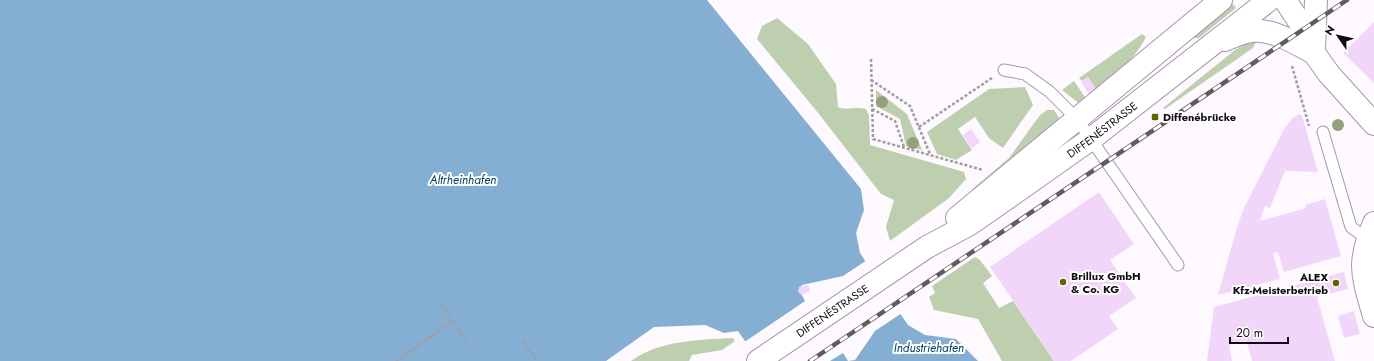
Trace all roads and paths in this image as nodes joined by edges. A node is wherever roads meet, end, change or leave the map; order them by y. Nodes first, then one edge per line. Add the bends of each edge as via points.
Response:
1 (1221, 0) edge
2 (1269, 0) edge
3 (1316, 0) edge
4 (1288, 3) edge
5 (1207, 47) junction
6 (1314, 53) junction
7 (871, 59) dead end
8 (1291, 62) dead end
9 (1145, 64) junction
10 (1004, 70) joint
11 (871, 80) junction
12 (1149, 94) junction
13 (872, 109) junction
14 (1077, 119) junction
15 (1374, 124) edge
16 (919, 127) junction
17 (1323, 132) dead end
18 (1311, 133) dead end
19 (1091, 139) junction
20 (904, 148) junction
21 (930, 155) junction
22 (984, 170) dead end
23 (1371, 231) edge
24 (927, 247) junction
25 (1178, 265) dead end
26 (441, 304) dead end
27 (1374, 316) edge
28 (453, 321) junction
29 (467, 341) dead end
30 (523, 341) dead end
31 (396, 361) edge
32 (537, 361) edge
33 (758, 361) edge

1 - 9 main road, DIFFENÉSTRASSE
2 - 5 main road, DIFFENÉSTRASSE
3 - 6 main road
4 - 6 main road via 1304,29
5 - 6 main road via 1247,32 1268,33 1289,39
5 - 12 main road, DIFFENÉSTRASSE
6 - 15 main road via 1329,74
7 - 11 path
8 - 18 path
9 - 12 main road via 1143,85
9 - 14 main road, DIFFENÉSTRASSE
10 - 14 lane via 1025,74 1050,92
10 - 16 path
11 - 13 path
11 - 16 path via 910,106
12 - 19 main road, DIFFENÉSTRASSE
13 - 20 path via 895,121
13 - 20 path via 873,139
14 - 19 lane
14 - 24 main road, DIFFENÉSTRASSE via 962,213
16 - 21 path
17 - 23 lane via 1351,228
19 - 24 main road, DIFFENÉSTRASSE via 970,224
19 - 25 lane
20 - 21 path
21 - 22 path
23 - 27 main road via 1363,256 1362,273
24 - 33 main road, DIFFENÉSTRASSE
26 - 28 path
28 - 29 path
28 - 31 path
30 - 32 path

